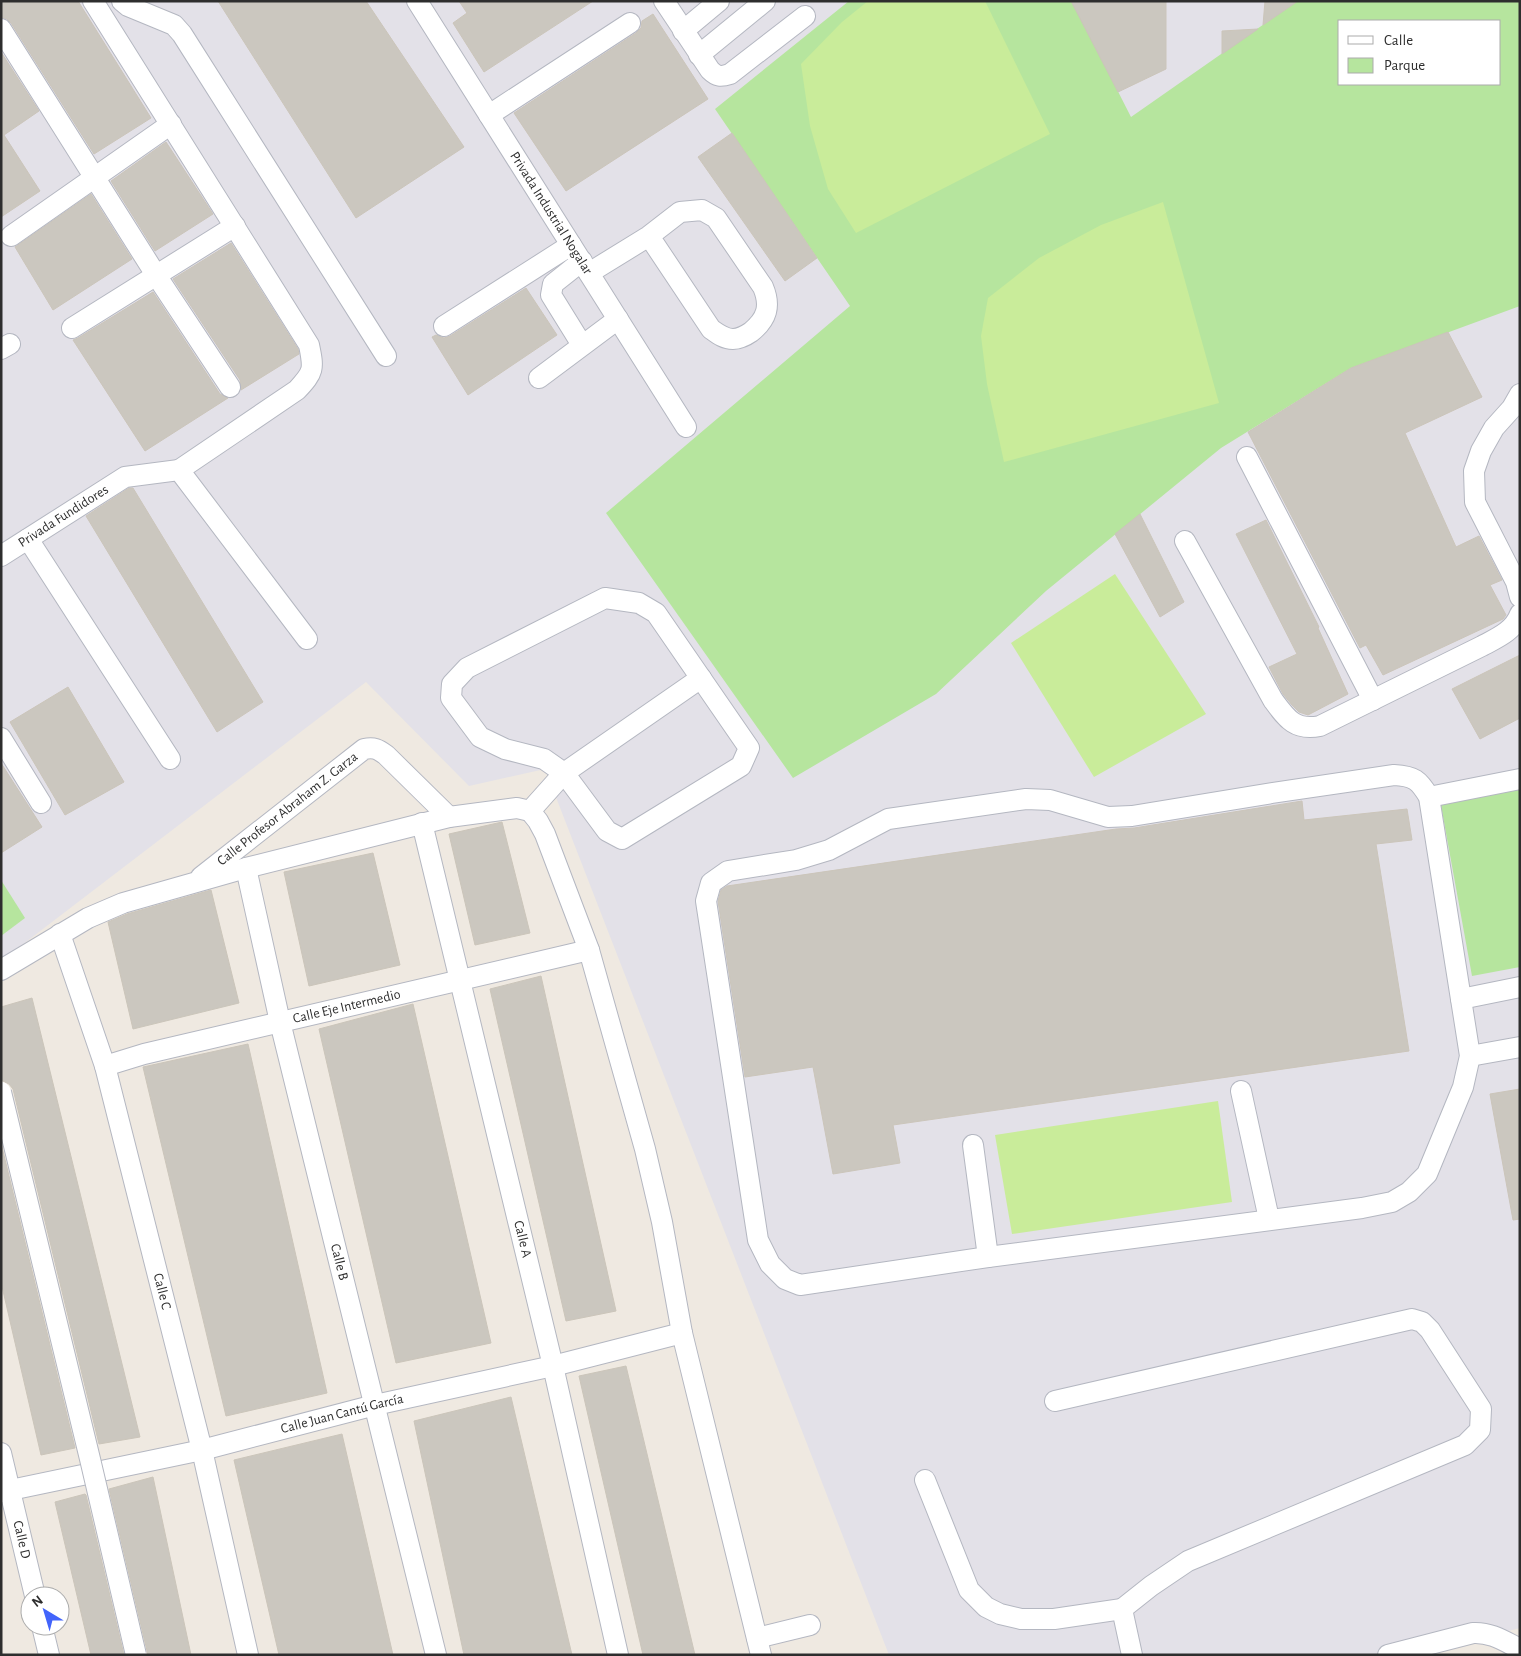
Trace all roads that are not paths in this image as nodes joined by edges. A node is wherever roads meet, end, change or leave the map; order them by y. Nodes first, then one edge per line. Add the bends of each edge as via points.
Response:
1 (93, 1) edge
2 (122, 1) edge
3 (417, 1) edge
4 (664, 1) edge
5 (719, 1) edge
6 (765, 1) edge
7 (804, 16) dead end
8 (630, 23) dead end
9 (1, 29) edge
10 (683, 31) junction
11 (698, 55) junction
12 (489, 115) junction
13 (171, 124) junction
14 (96, 177) junction
15 (234, 226) junction
16 (11, 236) dead end
17 (649, 236) junction
18 (581, 260) junction
19 (156, 275) junction
20 (618, 319) junction
21 (444, 326) dead end
22 (72, 328) dead end
23 (582, 345) junction
24 (386, 356) dead end
25 (539, 378) dead end
26 (230, 387) dead end
27 (1520, 394) edge
28 (686, 427) dead end
29 (1247, 457) dead end
30 (179, 470) junction
31 (28, 539) junction
32 (1185, 541) dead end
33 (2, 552) edge
34 (1520, 597) edge
35 (1520, 614) edge
36 (306, 639) dead end
37 (701, 678) junction
38 (1372, 700) junction
39 (1, 738) edge
40 (170, 759) dead end
41 (564, 773) junction
42 (1520, 779) edge
43 (1429, 797) junction
44 (42, 804) dead end
45 (530, 812) junction
46 (450, 817) junction
47 (422, 823) junction
48 (246, 868) junction
49 (192, 884) junction
50 (60, 934) junction
51 (589, 950) junction
52 (1, 970) edge
53 (459, 981) junction
54 (1520, 987) edge
55 (1461, 998) junction
56 (280, 1022) junction
57 (1520, 1047) edge
58 (1470, 1056) junction
59 (105, 1066) junction
60 (1241, 1091) dead end
61 (1, 1092) edge
62 (972, 1145) dead end
63 (1269, 1219) junction
64 (988, 1257) junction
65 (682, 1333) junction
66 (553, 1366) junction
67 (1056, 1400) dead end
68 (374, 1405) junction
69 (202, 1450) junction
70 (1, 1453) edge
71 (925, 1480) dead end
72 (6, 1491) edge
73 (32, 1586) edge
74 (1122, 1609) junction
75 (810, 1625) dead end
76 (44, 1636) edge
77 (759, 1646) edge
78 (1520, 1649) edge
79 (49, 1655) edge
80 (136, 1655) edge
81 (248, 1655) edge
82 (436, 1655) edge
83 (618, 1655) edge
84 (1132, 1655) edge
85 (1388, 1655) edge

1 - 13 lane
2 - 24 lane via 174,25 182,34
3 - 12 lane, Privada Industrial Nogalar
4 - 10 lane
5 - 10 lane
6 - 11 lane
7 - 11 lane via 722,77 716,76
8 - 12 lane
9 - 14 lane
10 - 11 lane
12 - 18 lane, Privada Industrial Nogalar
13 - 14 lane
13 - 15 lane
14 - 16 lane
14 - 19 lane
15 - 19 lane
15 - 30 lane via 309,345 313,365 308,379 297,390
17 - 17 lane via 680,212 702,210 716,218 767,297 767,311 760,325 744,336 732,339 711,329
17 - 18 lane
18 - 20 lane, Privada Industrial Nogalar
18 - 21 lane
18 - 23 lane via 553,284 551,295
19 - 22 lane
19 - 26 lane
20 - 23 lane
20 - 28 lane, Privada Industrial Nogalar
23 - 25 lane
27 - 34 lane via 1494,428 1474,471 1475,502 1516,582
29 - 38 lane
30 - 31 lane, Privada Fundidores via 125,477
30 - 36 lane
31 - 33 lane, Privada Fundidores
31 - 40 lane
32 - 38 lane via 1273,700 1288,720 1298,726 1320,726
35 - 38 lane via 1505,633
37 - 41 lane
37 - 41 lane via 749,748 741,766 622,839 607,831
37 - 41 lane via 656,613 639,603 605,598 467,668 452,684 451,698 480,737 505,749 544,759
39 - 44 lane
41 - 45 lane
42 - 43 lane
43 - 55 lane
43 - 64 lane via 1421,784 1409,775 1394,775 1132,816 1108,817 1050,800 1026,799 888,819 829,850 796,860 728,871 711,883 706,901 758,1240 770,1264 785,1279 800,1285
45 - 46 lane, Calle Profesor Abraham Z. Garza via 517,808
45 - 51 lane via 545,834
46 - 47 lane, Calle Profesor Abraham Z. Garza
46 - 49 lane, Calle Profesor Abraham Z. Garza via 386,755 371,747 364,749
47 - 48 lane, Calle Profesor Abraham Z. Garza
47 - 53 lane, Calle A
48 - 49 lane, Calle Profesor Abraham Z. Garza
48 - 56 lane, Calle B
49 - 50 lane, Calle Profesor Abraham Z. Garza via 122,903
50 - 52 lane, Calle Profesor Abraham Z. Garza
50 - 59 lane, Calle C
51 - 53 lane, Calle Eje Intermedio
51 - 65 lane via 645,1149
53 - 56 lane, Calle Eje Intermedio
53 - 66 lane, Calle A
54 - 55 lane
55 - 58 lane
56 - 59 lane, Calle Eje Intermedio
56 - 68 lane, Calle B
57 - 58 lane
58 - 63 lane via 1463,1086 1427,1174 1409,1192 1392,1202 1362,1208
59 - 69 lane, Calle C
60 - 63 lane
61 - 80 lane, bridge
62 - 64 lane
63 - 64 lane
65 - 66 lane, Calle Juan Cantú García
65 - 77 lane
66 - 68 lane, Calle Juan Cantú García
66 - 83 lane, Calle A
67 - 74 lane via 1412,1319 1422,1322 1430,1330 1482,1409 1480,1430 1465,1446 1188,1561
68 - 69 lane, Calle Juan Cantú García
68 - 82 lane, Calle B
69 - 72 lane, Calle Juan Cantú García
69 - 81 lane, Calle C
70 - 72 lane, Calle D
71 - 74 lane via 969,1590 986,1607 1021,1619
72 - 73 lane, Calle D
74 - 84 lane
75 - 77 lane
76 - 79 lane
78 - 85 lane via 1483,1633

